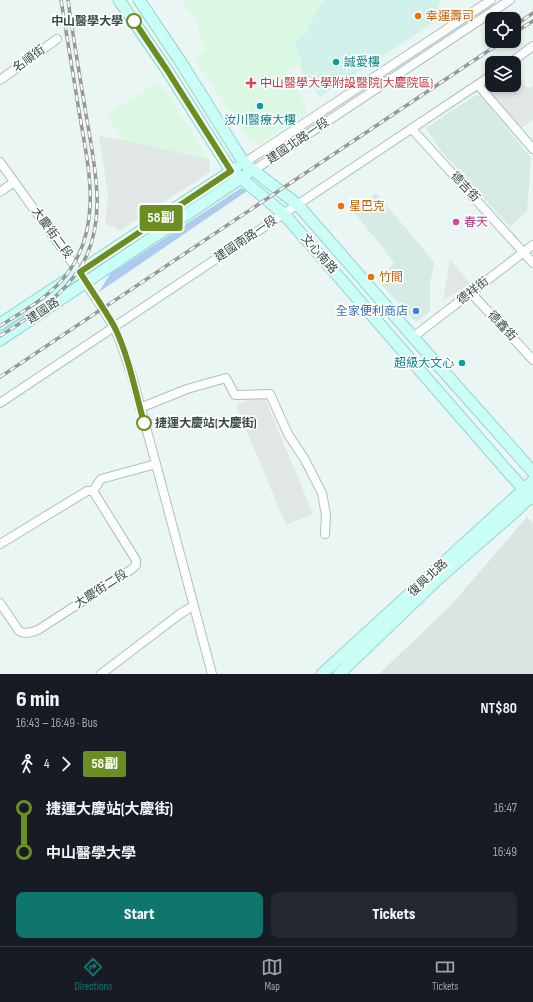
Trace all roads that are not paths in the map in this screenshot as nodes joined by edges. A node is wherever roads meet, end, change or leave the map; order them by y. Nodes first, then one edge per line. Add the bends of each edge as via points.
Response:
1 (119, 0) edge
2 (140, 0) edge
3 (491, 0) edge
4 (510, 0) edge
5 (57, 39) dead end
6 (533, 46) edge
7 (519, 56) edge
8 (0, 80) edge
9 (485, 80) edge
10 (478, 85) junction
11 (412, 129) junction
12 (533, 149) edge
13 (0, 162) edge
14 (244, 163) junction
15 (254, 170) junction
16 (231, 171) junction
17 (241, 178) junction
18 (14, 182) junction
19 (0, 192) edge
20 (298, 205) junction
21 (284, 214) junction
22 (533, 245) edge
23 (524, 252) junction
24 (533, 263) edge
25 (80, 272) junction
26 (86, 282) junction
27 (471, 293) junction
28 (0, 324) edge
29 (114, 326) junction
30 (413, 337) junction
31 (0, 340) edge
32 (533, 360) edge
33 (0, 403) edge
34 (140, 408) junction
35 (156, 464) junction
36 (533, 472) edge
37 (533, 481) edge
38 (93, 491) junction
39 (530, 495) edge
40 (325, 534) dead end
41 (0, 544) edge
42 (0, 603) edge
43 (193, 606) junction
44 (102, 674) edge
45 (212, 674) edge
46 (322, 674) edge
47 (338, 674) edge

1 - 16 main road, 文心南路
2 - 14 main road, 文心南路
3 - 14 street, 建國北路一段
4 - 15 street, 建國北路一段
5 - 8 street, 名順街
6 - 7 street
9 - 10 street, 建國南路一段
10 - 11 street, 建國南路一段
10 - 12 street
11 - 20 street, 建國南路一段
11 - 23 street, 德吉街
13 - 18 street, 大慶街二段
14 - 15 main road, 文心南路
14 - 16 main road, 建國北路一段
15 - 17 main road, 建國北路一段
15 - 20 main road, 文心南路
16 - 17 main road, 文心南路
16 - 25 main road, 建國北路一段
17 - 21 main road, 文心南路
17 - 26 main road, 建國北路一段
18 - 19 street
18 - 25 street, 大慶街二段
20 - 21 street, 建國南路一段
20 - 30 main road, 文心南路
21 - 29 street, 建國南路一段
21 - 39 main road, 文心南路
22 - 23 street, 德祥街
23 - 24 street, 德吉街
23 - 27 street, 德祥街
25 - 26 street, 大慶街二段
25 - 28 main road, 建國路
26 - 29 street, 大慶街二段
26 - 31 main road, 建國路
27 - 30 street, 德祥街
27 - 32 street, 德鑫街
29 - 33 street, 建國南路一段
29 - 34 street, 大慶街二段 via 125,354
30 - 36 main road, 文心南路
34 - 35 street, 大慶街二段
34 - 40 street via 187,389 226,378 235,395 270,394 288,434 322,493 326,515
35 - 38 street via 101,479
35 - 43 street, 大慶街二段
37 - 39 main road, 復興北路
38 - 41 street via 87,491
38 - 42 street, 大慶街二段 via 136,560 136,565 38,630 28,633 19,631
39 - 46 main road, 復興北路
39 - 47 main road, 復興北路
43 - 44 street
43 - 45 street, 大慶街二段

